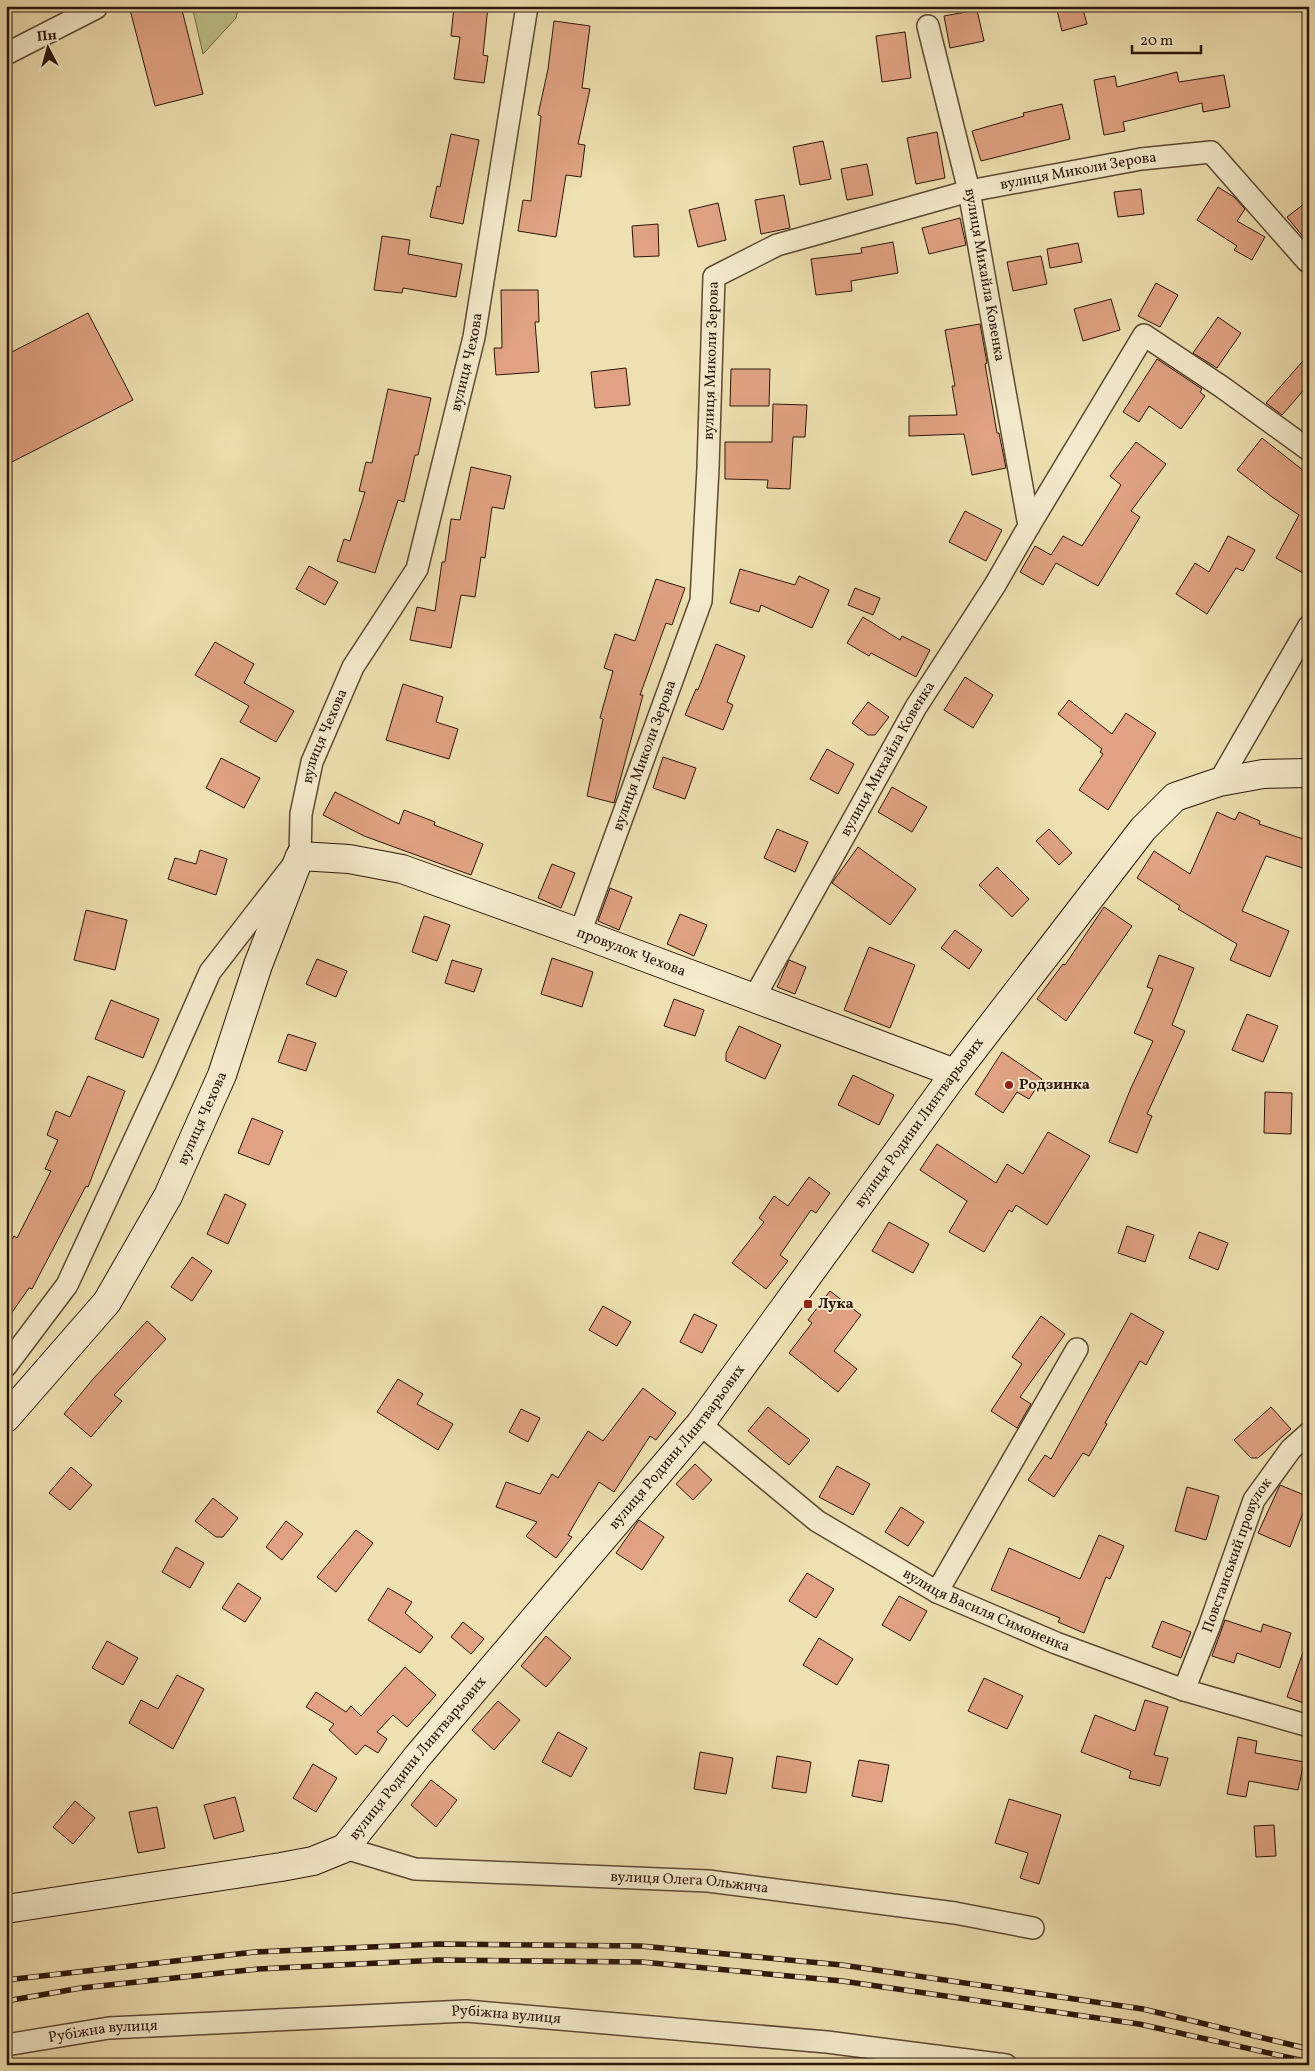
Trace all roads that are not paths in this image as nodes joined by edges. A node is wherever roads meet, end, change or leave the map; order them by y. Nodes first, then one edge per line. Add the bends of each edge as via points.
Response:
1 (527, 6) edge
2 (96, 8) dead end
3 (928, 26) dead end
4 (6, 54) edge
5 (969, 191) junction
6 (1306, 261) dead end
7 (1309, 450) edge
8 (1029, 526) junction
9 (1309, 626) edge
10 (1309, 773) edge
11 (1219, 782) junction
12 (300, 856) junction
13 (580, 933) junction
14 (754, 998) junction
15 (955, 1073) junction
16 (1076, 1349) dead end
17 (6, 1366) edge
18 (6, 1418) edge
19 (700, 1424) junction
20 (1309, 1433) edge
21 (937, 1592) junction
22 (1184, 1690) junction
23 (1309, 1726) edge
24 (345, 1848) junction
25 (6, 1909) edge
26 (1033, 1928) dead end
27 (6, 2045) edge
28 (1006, 2065) edge

1 - 12 street, вулиця Чехова via 474,337 418,569 353,667 312,762 301,814
2 - 4 street
3 - 5 street, вулиця Михайла Ковенка
5 - 6 street, вулиця Миколи Зерова via 1140,159 1211,152
5 - 8 street, вулиця Михайла Ковенка
5 - 13 street, вулиця Миколи Зерова via 777,246 714,277 701,602
7 - 8 street, вулиця Михайла Ковенка via 1144,334
8 - 14 street, вулиця Михайла Ковенка via 916,707
9 - 11 street
10 - 11 main road, вулиця Родини Линтварьових via 1263,774
11 - 15 main road, вулиця Родини Линтварьових via 1175,798 1142,829
12 - 13 main road, провулок Чехова via 349,859 402,869
12 - 17 street via 210,972 67,1285
12 - 18 main road, вулиця Чехова via 258,965 222,1075 168,1196 107,1302
13 - 14 main road, провулок Чехова
14 - 15 main road, провулок Чехова
15 - 19 main road, вулиця Родини Линтварьових
16 - 21 street
19 - 21 street, вулиця Василя Симоненка via 817,1521
19 - 24 main road, вулиця Родини Линтварьових via 417,1757
20 - 22 street, Повстанський провулок via 1290,1450 1254,1500
21 - 22 street, вулиця Василя Симоненка via 1056,1644
22 - 23 street, вулиця Василя Симоненка
24 - 25 main road, вулиця Родини Линтварьових via 313,1861 281,1868
24 - 26 street, вулиця Олега Ольжича via 415,1869 708,1881 955,1913
27 - 28 street, Рубіжна вулиця via 109,2028 466,2011 827,2042

